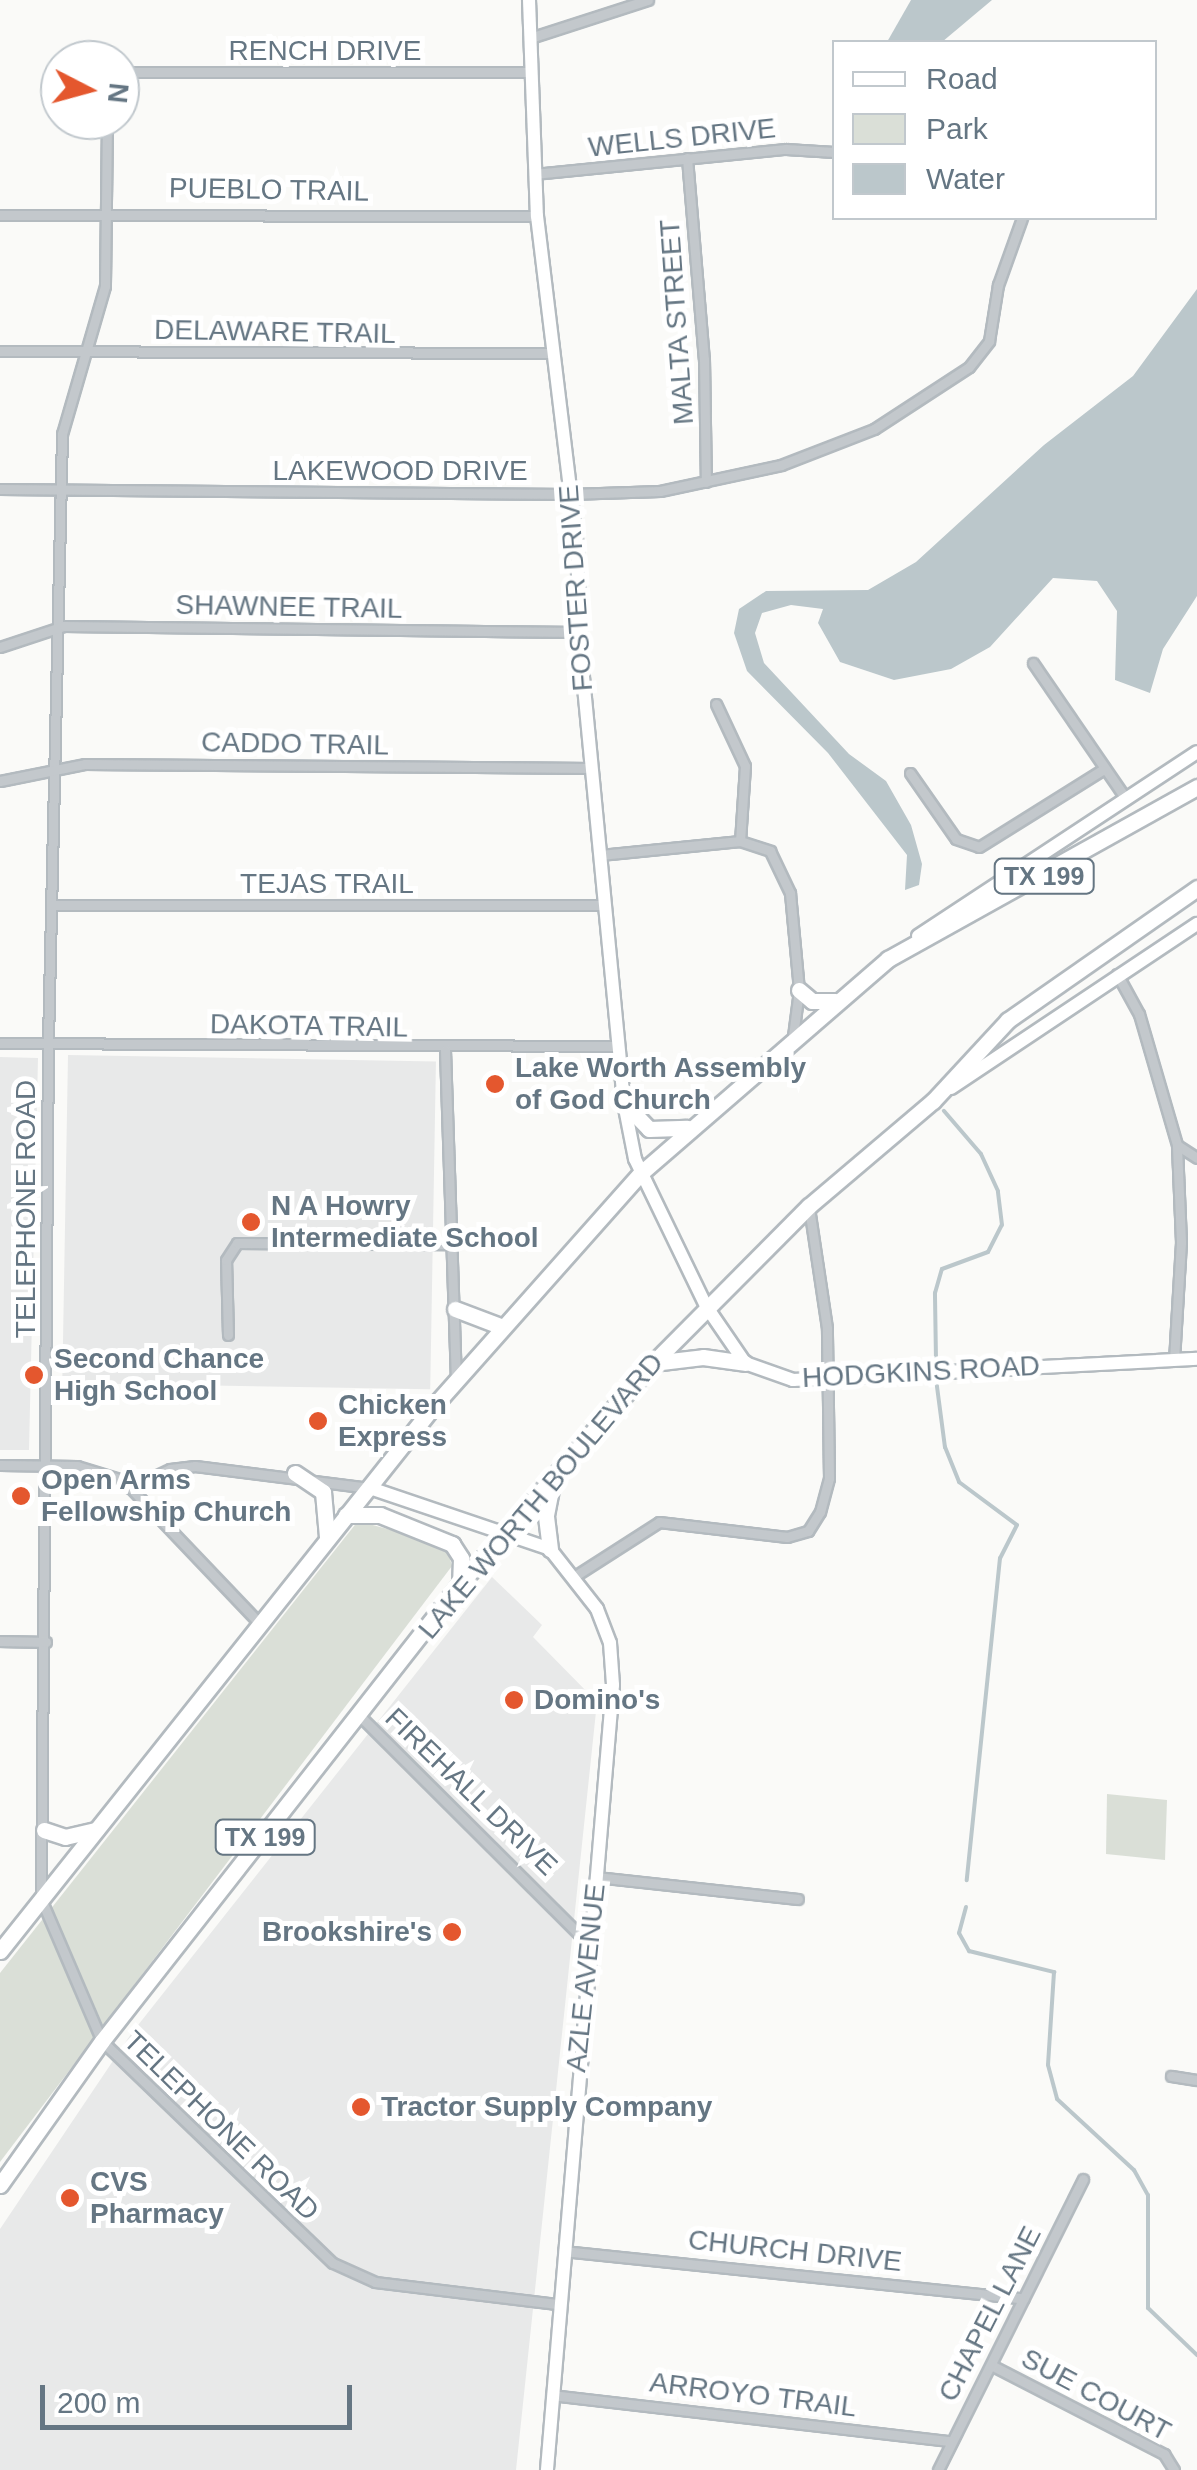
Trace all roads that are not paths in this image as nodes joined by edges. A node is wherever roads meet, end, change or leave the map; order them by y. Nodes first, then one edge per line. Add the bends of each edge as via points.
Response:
1 (530, 0) edge
2 (648, 0) edge
3 (530, 38) junction
4 (140, 72) edge
5 (530, 72) junction
6 (107, 140) edge
7 (832, 152) edge
8 (687, 158) junction
9 (534, 174) junction
10 (108, 210) junction
11 (0, 215) edge
12 (537, 216) junction
13 (1021, 220) edge
14 (0, 350) edge
15 (85, 352) junction
16 (550, 354) junction
17 (706, 482) junction
18 (61, 488) junction
19 (0, 489) edge
20 (570, 494) junction
21 (58, 627) junction
22 (580, 632) junction
23 (0, 647) edge
24 (1034, 663) dead end
25 (716, 704) dead end
26 (1197, 752) edge
27 (54, 767) junction
28 (591, 768) junction
29 (1102, 770) junction
30 (910, 773) dead end
31 (0, 781) edge
32 (1197, 786) edge
33 (1126, 799) junction
34 (740, 841) junction
35 (600, 855) junction
36 (1197, 888) edge
37 (603, 904) junction
38 (52, 905) junction
39 (1197, 924) edge
40 (888, 959) junction
41 (1117, 974) junction
42 (799, 990) junction
43 (836, 1001) junction
44 (792, 1036) junction
45 (0, 1043) edge
46 (48, 1043) junction
47 (618, 1046) junction
48 (446, 1050) junction
49 (933, 1101) junction
50 (624, 1103) junction
51 (691, 1126) junction
52 (1178, 1145) junction
53 (1197, 1158) edge
54 (641, 1173) junction
55 (808, 1206) junction
56 (452, 1244) junction
57 (706, 1306) junction
58 (455, 1309) junction
59 (500, 1326) junction
60 (228, 1335) dead end
61 (1197, 1359) edge
62 (1174, 1360) junction
63 (653, 1363) junction
64 (745, 1363) junction
65 (828, 1379) junction
66 (456, 1380) junction
67 (0, 1465) edge
68 (48, 1465) junction
69 (295, 1474) junction
70 (554, 1476) junction
71 (130, 1488) junction
72 (370, 1488) junction
73 (346, 1515) junction
74 (510, 1530) junction
75 (327, 1537) junction
76 (550, 1549) junction
77 (575, 1576) junction
78 (460, 1584) junction
79 (260, 1624) junction
80 (0, 1641) edge
81 (46, 1642) junction
82 (361, 1717) junction
83 (44, 1830) junction
84 (96, 1830) junction
85 (596, 1877) junction
86 (798, 1898) dead end
87 (41, 1899) junction
88 (589, 1944) junction
89 (0, 1951) edge
90 (102, 2041) junction
91 (1171, 2076) dead end
92 (1197, 2080) edge
93 (1083, 2180) dead end
94 (0, 2185) edge
95 (560, 2250) junction
96 (1024, 2299) junction
97 (557, 2304) junction
98 (992, 2364) junction
99 (551, 2395) junction
100 (950, 2441) junction
101 (546, 2470) edge
102 (938, 2470) edge
103 (1174, 2470) edge

1 - 3 street, FOSTER DRIVE
2 - 3 street
3 - 5 street, FOSTER DRIVE
4 - 5 street, RENCH DRIVE
5 - 9 street, FOSTER DRIVE
6 - 10 street, TELEPHONE ROAD
7 - 8 street, WELLS DRIVE
8 - 9 street, WELLS DRIVE
8 - 17 street, MALTA STREET via 704,359
9 - 12 street, FOSTER DRIVE
10 - 11 street, PUEBLO TRAIL
10 - 12 street, PUEBLO TRAIL
10 - 15 street, TELEPHONE ROAD via 105,286
12 - 16 street, FOSTER DRIVE
13 - 17 street, LAKEWOOD DRIVE via 998,285 990,341 969,368 874,430 781,465
14 - 15 street, DELAWARE TRAIL
15 - 16 street, DELAWARE TRAIL
15 - 18 street, TELEPHONE ROAD via 62,434
16 - 20 street, FOSTER DRIVE
17 - 20 street, LAKEWOOD DRIVE via 660,492
18 - 19 street, LAKEWOOD DRIVE
18 - 20 street, LAKEWOOD DRIVE
18 - 21 street, TELEPHONE ROAD
20 - 22 street, FOSTER DRIVE
21 - 22 street, SHAWNEE TRAIL
21 - 23 street, SHAWNEE TRAIL
21 - 27 street, TELEPHONE ROAD
22 - 28 street, FOSTER DRIVE
24 - 29 street
25 - 34 street via 744,766
26 - 33 street, TX 199
27 - 28 street, CADDO TRAIL
27 - 31 street, CADDO TRAIL
27 - 38 street, TELEPHONE ROAD
28 - 35 street, FOSTER DRIVE
29 - 30 street via 979,847 956,839
29 - 33 street
32 - 40 highway, TX 199
33 - 40 street, TX 199
34 - 35 street
34 - 42 street via 770,851 787,883
35 - 37 street, FOSTER DRIVE
36 - 49 highway, TX 199 via 1008,1020
37 - 38 street, TEJAS TRAIL
37 - 47 street, FOSTER DRIVE
38 - 46 street, TELEPHONE ROAD
39 - 41 street, LAKE WORTH BOULEVARD / TX 199
40 - 43 highway, TX 199
41 - 49 street, LAKE WORTH BOULEVARD / TX 199
41 - 52 street via 1139,1014
42 - 43 highway via 821,1003
42 - 44 street
43 - 44 highway, TX 199
44 - 51 highway, TX 199
45 - 46 street, DAKOTA TRAIL
46 - 48 street, DAKOTA TRAIL
46 - 68 street, TELEPHONE ROAD
47 - 48 street, DAKOTA TRAIL
47 - 50 street, FOSTER DRIVE
48 - 56 street
49 - 55 highway, LAKE WORTH BOULEVARD / TX 199
50 - 51 highway via 650,1129
50 - 54 street, FOSTER DRIVE
51 - 54 highway, TX 199
52 - 53 street
52 - 62 street via 1182,1228
54 - 57 street
54 - 59 highway, TX 199
55 - 57 highway, LAKE WORTH BOULEVARD / TX 199
55 - 65 street via 816,1228
56 - 58 street
56 - 60 street via 238,1242 226,1260
57 - 63 highway, LAKE WORTH BOULEVARD / TX 199
57 - 64 street
58 - 59 highway
58 - 66 street
59 - 66 highway, TX 199
61 - 62 street, HODGKINS ROAD
62 - 65 street, HODGKINS ROAD
63 - 64 highway via 703,1357
63 - 70 highway, LAKE WORTH BOULEVARD / TX 199
64 - 65 street, HODGKINS ROAD via 773,1376
65 - 77 street via 828,1478 808,1531 787,1536 659,1522
66 - 72 highway, TX 199
67 - 68 street
68 - 71 street via 108,1473
68 - 81 street, TELEPHONE ROAD
69 - 71 street via 180,1467
69 - 72 street
69 - 75 highway via 322,1492
70 - 74 highway, LAKE WORTH BOULEVARD / TX 199
70 - 76 highway via 546,1515
71 - 79 street
72 - 73 highway, TX 199
72 - 74 street, AZLE AVENUE
73 - 75 highway, TX 199
73 - 78 highway via 380,1515 452,1544 462,1558
74 - 76 street, AZLE AVENUE
74 - 78 highway, LAKE WORTH BOULEVARD / TX 199
75 - 79 highway, TX 199
76 - 77 street, AZLE AVENUE
77 - 85 street, AZLE AVENUE via 610,1642 613,1685
78 - 82 highway, LAKE WORTH BOULEVARD / TX 199
79 - 84 highway, TX 199
80 - 81 street
81 - 83 street, TELEPHONE ROAD
82 - 88 street, FIREHALL DRIVE
82 - 90 highway, LAKE WORTH BOULEVARD / TX 199
83 - 84 highway via 65,1837
83 - 87 street, TELEPHONE ROAD
84 - 87 highway, TX 199
85 - 86 street
85 - 88 street, AZLE AVENUE
87 - 89 highway, TX 199
87 - 90 street, TELEPHONE ROAD
88 - 95 street, AZLE AVENUE
90 - 94 highway, LAKE WORTH BOULEVARD / TX 199
90 - 97 street, TELEPHONE ROAD via 344,2271 375,2282
91 - 92 street
93 - 96 street, CHAPEL LANE
95 - 96 street, CHURCH DRIVE
95 - 97 street, AZLE AVENUE
96 - 98 street, CHAPEL LANE
97 - 99 street, AZLE AVENUE
98 - 100 street, CHAPEL LANE
98 - 103 street, SUE COURT via 1164,2454
99 - 100 street, ARROYO TRAIL
99 - 101 street, AZLE AVENUE
100 - 102 street, CHAPEL LANE

